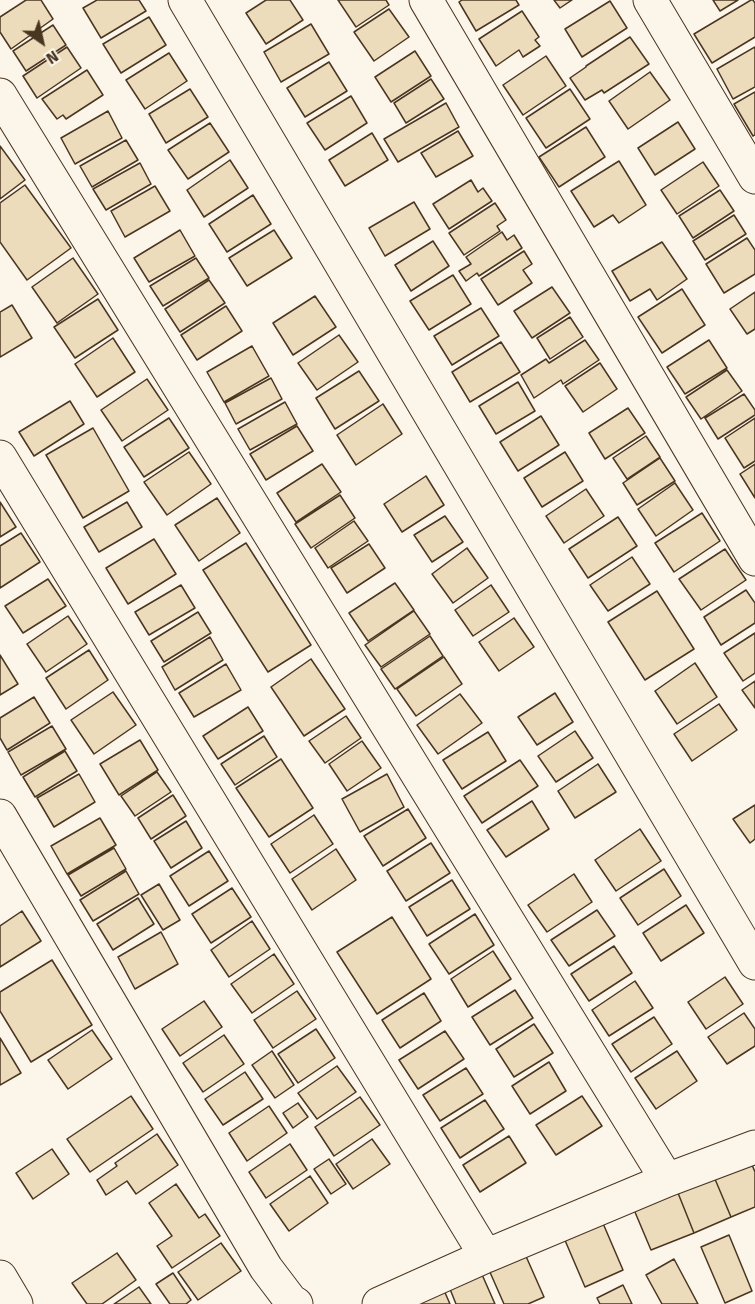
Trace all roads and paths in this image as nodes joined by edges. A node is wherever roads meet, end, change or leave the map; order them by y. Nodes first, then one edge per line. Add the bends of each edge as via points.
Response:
1 (185, 0) edge
2 (426, 0) edge
3 (651, 0) edge
4 (0, 95) edge
5 (755, 177) edge
6 (0, 457) edge
7 (755, 559) edge
8 (0, 816) edge
9 (755, 963) edge
10 (755, 1148) edge
11 (667, 1180) junction
12 (486, 1256) junction
13 (0, 1277) edge
14 (16, 1304) edge
15 (296, 1304) edge
16 (379, 1304) edge

1 - 9 street
2 - 7 street
3 - 5 street
4 - 11 street
6 - 12 street
8 - 15 street via 266,1268
10 - 11 street
11 - 12 street
12 - 16 street
13 - 14 street

